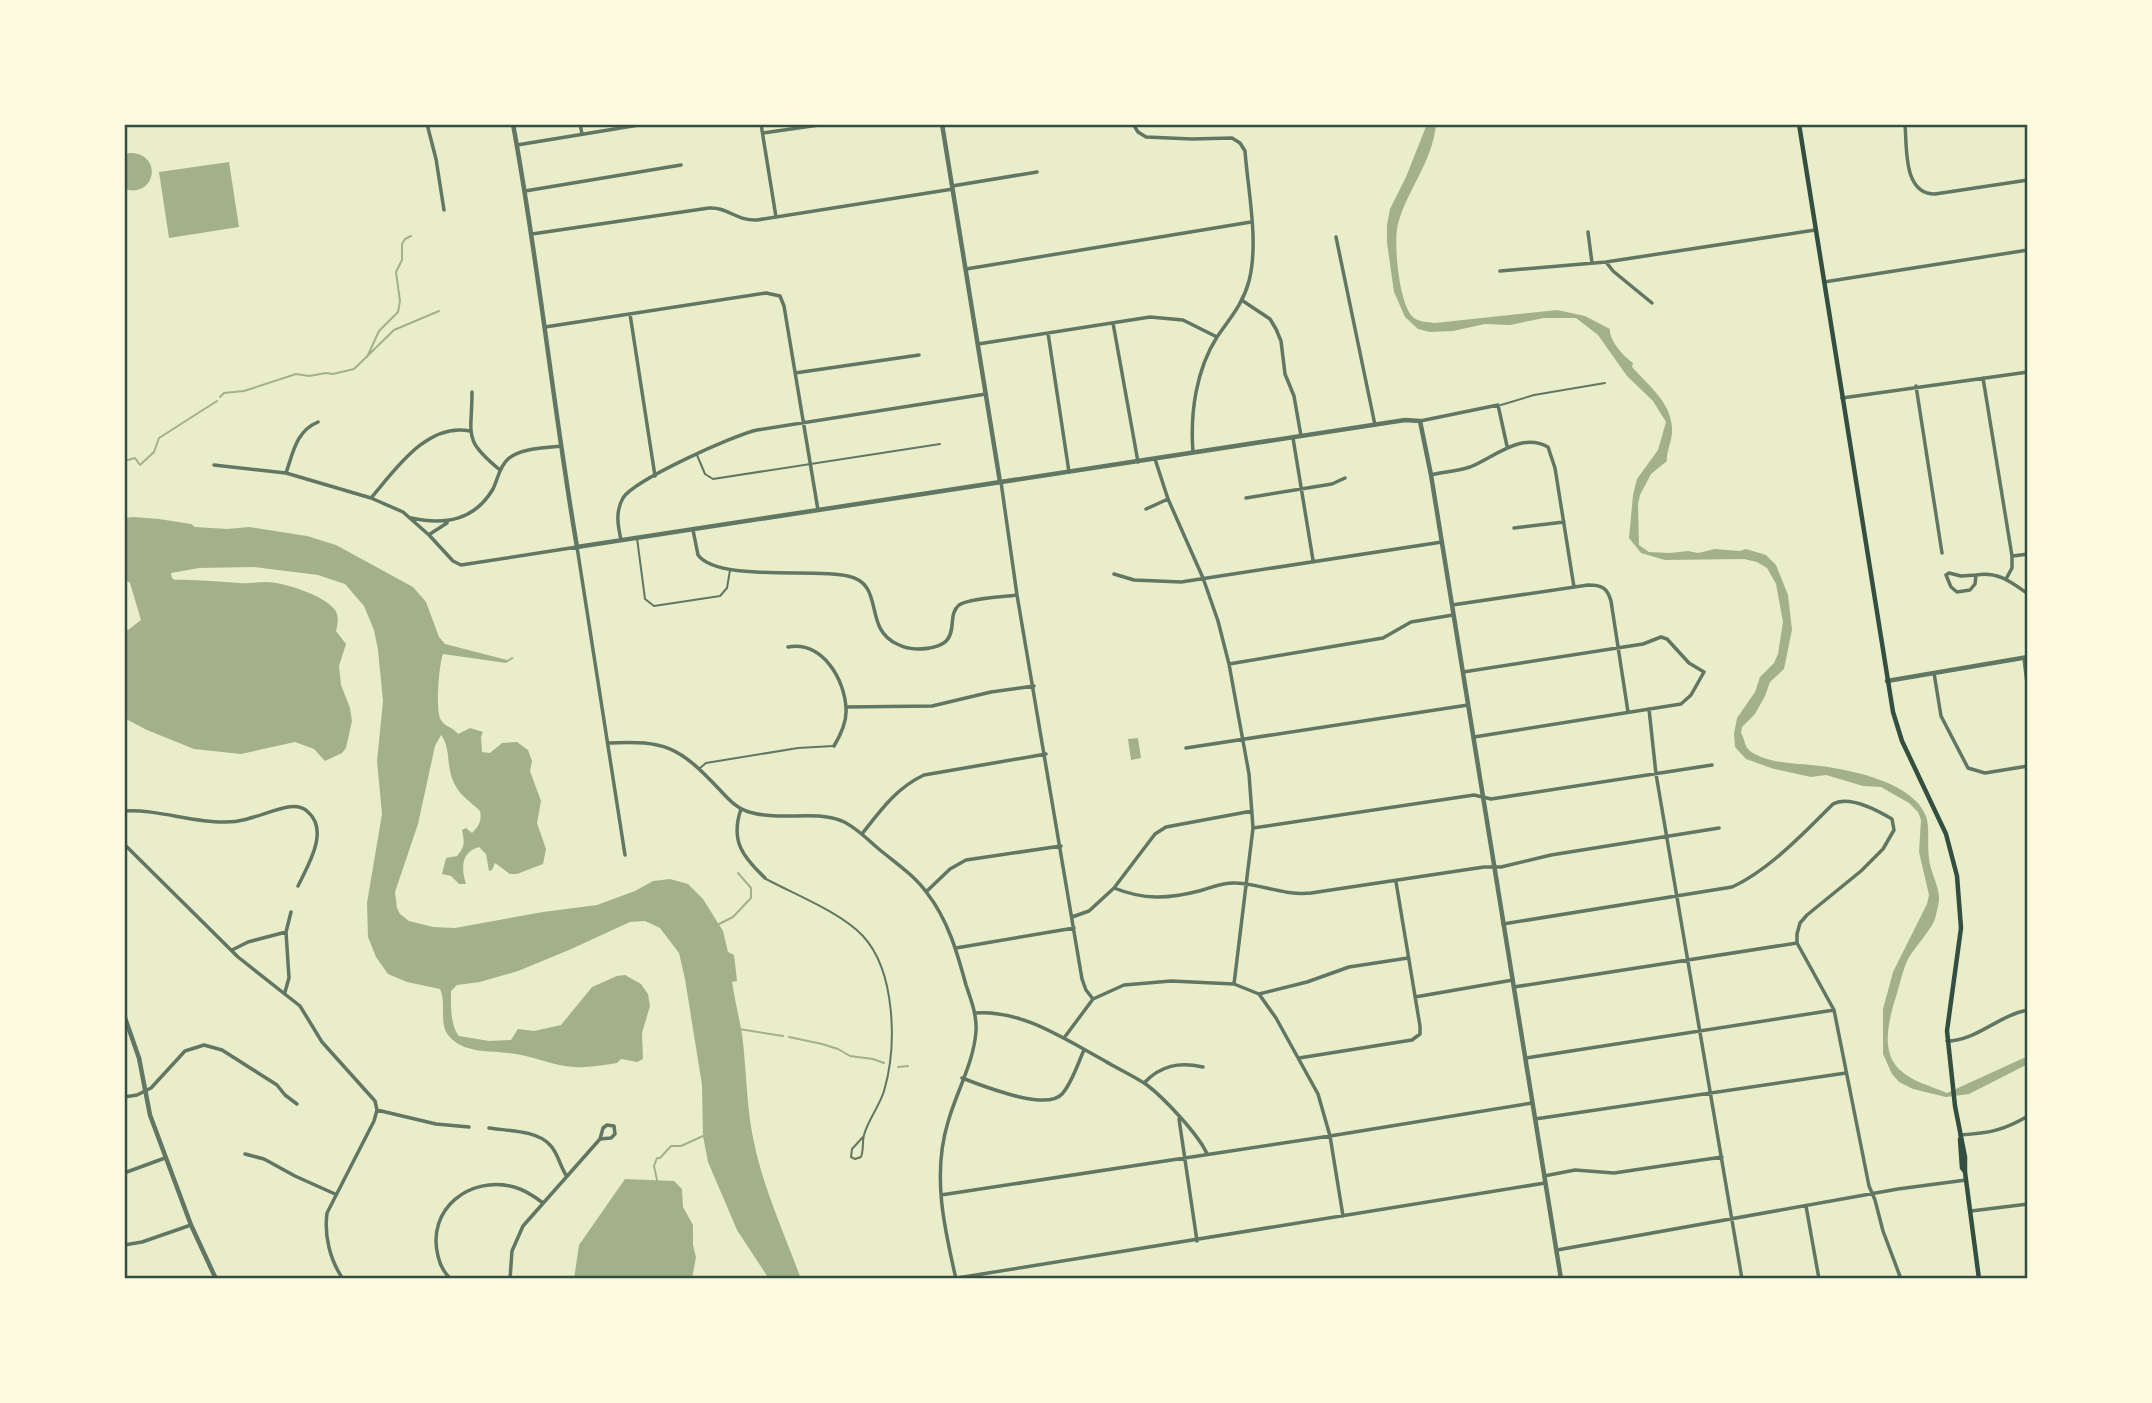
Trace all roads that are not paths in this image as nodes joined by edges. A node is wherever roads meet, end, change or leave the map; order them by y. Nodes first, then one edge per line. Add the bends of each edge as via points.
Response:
1 (427, 124) edge
2 (513, 124) edge
3 (580, 124) edge
4 (645, 124) edge
5 (761, 124) edge
6 (826, 124) edge
7 (942, 124) edge
8 (1133, 124) edge
9 (1799, 124) edge
10 (1905, 124) edge
11 (763, 133) junction
12 (582, 134) junction
13 (517, 145) junction
14 (681, 165) dead end
15 (1037, 172) dead end
16 (2028, 180) edge
17 (953, 188) junction
18 (526, 191) junction
19 (444, 210) dead end
20 (776, 217) junction
21 (1251, 222) junction
22 (1815, 230) junction
23 (1588, 232) dead end
24 (531, 234) junction
25 (1336, 237) dead end
26 (2028, 250) edge
27 (1606, 262) junction
28 (1592, 263) junction
29 (966, 269) junction
30 (1500, 271) dead end
31 (1824, 282) junction
32 (1242, 301) junction
33 (1652, 303) dead end
34 (630, 314) junction
35 (1113, 323) junction
36 (545, 327) junction
37 (1048, 333) junction
38 (1217, 337) junction
39 (978, 344) junction
40 (919, 355) dead end
41 (2028, 372) edge
42 (795, 373) junction
43 (1983, 378) junction
44 (1605, 383) dead end
45 (1916, 387) junction
46 (472, 392) dead end
47 (986, 394) junction
48 (1842, 398) junction
49 (1498, 405) junction
50 (1420, 421) junction
51 (318, 422) dead end
52 (803, 423) junction
53 (1374, 425) junction
54 (470, 430) junction
55 (1301, 437) junction
56 (1293, 438) junction
57 (940, 444) dead end
58 (561, 446) junction
59 (1507, 446) junction
60 (1194, 453) junction
61 (697, 455) junction
62 (1155, 459) junction
63 (1138, 462) junction
64 (810, 464) junction
65 (214, 465) dead end
66 (500, 470) junction
67 (1069, 472) junction
68 (286, 473) junction
69 (1431, 475) junction
70 (655, 476) junction
71 (1345, 478) dead end
72 (1000, 481) junction
73 (1301, 489) junction
74 (371, 498) junction
75 (1246, 498) dead end
76 (1168, 499) junction
77 (1146, 509) dead end
78 (818, 510) junction
79 (409, 517) junction
80 (448, 522) junction
81 (1564, 522) junction
82 (1514, 528) dead end
83 (693, 530) junction
84 (429, 535) junction
85 (637, 538) junction
86 (621, 540) junction
87 (1442, 542) junction
88 (577, 547) junction
89 (1942, 553) dead end
90 (2028, 554) edge
91 (2012, 556) junction
92 (1313, 561) junction
93 (731, 569) junction
94 (1114, 574) dead end
95 (1976, 575) junction
96 (1203, 578) junction
97 (2006, 579) junction
98 (1574, 587) junction
99 (2028, 594) edge
100 (1017, 595) junction
101 (1452, 605) junction
102 (1453, 615) junction
103 (789, 647) dead end
104 (1618, 647) junction
105 (2026, 657) edge
106 (1229, 664) junction
107 (1463, 672) junction
108 (1934, 673) junction
109 (1887, 681) junction
110 (1034, 686) junction
111 (2028, 692) edge
112 (1468, 705) junction
113 (846, 707) junction
114 (1649, 709) junction
115 (1628, 712) junction
116 (1474, 737) junction
117 (1243, 740) junction
118 (608, 743) junction
119 (834, 746) joint
120 (1186, 748) dead end
121 (1046, 754) junction
122 (1712, 765) dead end
123 (2028, 766) edge
124 (699, 768) junction
125 (1656, 774) junction
126 (1483, 797) junction
127 (741, 809) junction
128 (124, 811) edge
129 (1252, 811) junction
130 (1253, 828) junction
131 (1719, 828) dead end
132 (862, 834) junction
133 (1666, 836) junction
134 (124, 844) edge
135 (1061, 846) junction
136 (625, 855) dead end
137 (1495, 867) junction
138 (765, 878) joint
139 (1396, 881) junction
140 (1245, 884) junction
141 (298, 887) dead end
142 (1114, 888) junction
143 (927, 891) junction
144 (1678, 897) junction
145 (291, 912) dead end
146 (1072, 917) junction
147 (1503, 924) junction
148 (1074, 928) junction
149 (286, 932) junction
150 (1797, 943) junction
151 (956, 948) junction
152 (232, 950) junction
153 (1408, 958) junction
154 (1688, 959) junction
155 (1513, 980) junction
156 (1234, 984) junction
157 (1514, 987) junction
158 (285, 992) junction
159 (1259, 994) junction
160 (1415, 997) junction
161 (1093, 999) junction
162 (1834, 1010) junction
163 (2028, 1010) edge
164 (975, 1013) junction
165 (124, 1015) edge
166 (1699, 1031) junction
167 (1064, 1038) junction
168 (1947, 1041) junction
169 (1084, 1050) junction
170 (1299, 1058) junction
171 (1526, 1058) junction
172 (1203, 1066) dead end
173 (1846, 1073) junction
174 (962, 1078) junction
175 (1144, 1083) junction
176 (145, 1092) junction
177 (1710, 1094) junction
178 (124, 1097) edge
179 (1532, 1103) junction
180 (297, 1104) dead end
181 (377, 1110) junction
182 (2028, 1116) edge
183 (1179, 1117) junction
184 (1535, 1119) junction
185 (469, 1127) dead end
186 (489, 1128) dead end
187 (1960, 1135) junction
188 (1330, 1136) junction
189 (863, 1137) junction
190 (600, 1139) junction
191 (245, 1154) dead end
192 (1208, 1154) junction
193 (1722, 1157) junction
194 (165, 1158) junction
195 (1185, 1158) junction
196 (124, 1173) edge
197 (566, 1175) junction
198 (1544, 1176) junction
199 (1966, 1180) junction
200 (1545, 1183) junction
201 (335, 1194) junction
202 (1872, 1194) junction
203 (941, 1195) junction
204 (542, 1203) junction
205 (2028, 1204) edge
206 (1806, 1206) junction
207 (1970, 1212) junction
208 (1343, 1216) junction
209 (1732, 1219) junction
210 (191, 1225) junction
211 (1197, 1241) junction
212 (124, 1245) edge
213 (1557, 1250) junction
214 (509, 1278) edge
215 (954, 1278) edge
216 (216, 1279) edge
217 (343, 1279) edge
218 (451, 1279) edge
219 (1561, 1279) edge
220 (1742, 1279) edge
221 (1819, 1279) edge
222 (1901, 1279) edge
223 (1979, 1279) edge

1 - 19 street
2 - 13 street
3 - 12 street
4 - 12 street
5 - 11 street
6 - 11 street
7 - 17 street
8 - 21 street via 1146,137 1232,138 1241,143
9 - 22 main road
10 - 16 street via 1912,181 1924,193
11 - 20 street
12 - 13 street
13 - 18 street
14 - 18 street
15 - 17 street
17 - 20 street
17 - 29 street
18 - 24 street
20 - 24 street via 741,220 713,208
21 - 29 street
21 - 32 street via 1252,268
22 - 27 street
22 - 31 main road
23 - 28 street
24 - 36 street
25 - 53 street
26 - 31 street
27 - 28 street
27 - 33 street
28 - 30 street
29 - 39 street
31 - 48 main road
32 - 38 street
32 - 55 street via 1270,318 1276,330
34 - 36 street
34 - 42 street via 774,293 785,306
34 - 70 street
35 - 37 street
35 - 38 street via 1171,318
35 - 63 street
36 - 58 street
37 - 39 street
37 - 67 street
38 - 60 street via 1197,384
39 - 47 street
40 - 42 street
41 - 43 street
42 - 52 street
43 - 45 street
43 - 91 street
44 - 49 lane
45 - 48 street
45 - 89 street
46 - 54 street
47 - 52 street
47 - 72 street
48 - 109 main road
49 - 50 street
49 - 59 street
50 - 53 street
50 - 69 street
51 - 68 street via 300,435
52 - 61 street via 742,434
52 - 64 street
53 - 55 street
54 - 66 street via 473,445
54 - 74 street via 449,431 420,444
55 - 56 street
56 - 60 street
56 - 73 street
57 - 64 lane
58 - 66 street via 518,453
58 - 88 street
59 - 69 street via 1473,466
59 - 81 street via 1534,442 1548,447
60 - 62 street
61 - 64 lane via 711,479
61 - 70 street
62 - 63 street
62 - 76 street
63 - 67 street
64 - 78 street
65 - 68 street
66 - 80 street via 480,506
67 - 72 street
68 - 74 street
69 - 87 street
70 - 86 street via 627,493 621,502 617,517
71 - 73 street
72 - 78 street
72 - 100 street
73 - 75 street
73 - 92 street
74 - 79 street
76 - 77 street
76 - 96 street
78 - 83 street
79 - 80 street
79 - 84 street
80 - 84 street
81 - 82 street
81 - 98 street
83 - 85 street
83 - 93 street via 701,559
84 - 88 street via 461,565
85 - 86 street
85 - 93 lane via 645,599 654,606 720,596
86 - 88 street
87 - 92 street
87 - 101 street
88 - 118 street
90 - 91 street
91 - 97 street
92 - 96 street
93 - 100 street via 824,572 857,578 869,589 882,634 910,649 944,642 952,633 957,608
94 - 96 street via 1154,582
95 - 95 street via 1950,573 1946,575 1953,590 1962,593 1973,588
95 - 97 street via 1989,573
96 - 106 street
97 - 99 street
98 - 101 street
98 - 104 street via 1597,585 1608,591
100 - 110 street
101 - 102 street
102 - 106 street via 1411,622 1383,638
102 - 107 street
103 - 113 street via 805,647 827,662 839,681
104 - 107 street
104 - 114 street via 1661,637 1704,672 1681,704
104 - 115 street
105 - 108 street
105 - 111 street
106 - 117 street
107 - 112 street
108 - 109 street
108 - 123 street via 1941,716 1968,768 1985,773
109 - 168 main road via 1896,724 1946,834 1957,876 1961,929
110 - 113 street via 932,706
110 - 121 street
112 - 116 street
112 - 117 street
113 - 119 street
114 - 115 street
114 - 125 street
115 - 116 street
116 - 126 street
117 - 120 street
117 - 129 street
118 - 124 street via 656,743
118 - 136 street
119 - 124 lane via 798,748 706,763
121 - 132 street via 924,775 894,794
121 - 135 street
122 - 125 street
124 - 127 street
125 - 126 street
125 - 133 street
126 - 130 street
126 - 137 street
127 - 132 street via 762,815 831,818
127 - 138 street via 741,850
128 - 141 street via 228,822 288,807 304,809 316,823 317,836
129 - 130 street
129 - 142 street via 1166,827 1155,834
130 - 140 street
131 - 133 street
132 - 143 street
133 - 137 street
133 - 144 street
134 - 152 street
135 - 143 street via 966,860
135 - 146 street
137 - 139 street
137 - 147 street
138 - 189 lane via 844,921 864,937 881,967 893,1019 891,1063
139 - 140 street via 1297,895
139 - 153 street
140 - 142 street via 1164,898
140 - 156 street
142 - 146 street via 1089,911
143 - 151 street
144 - 147 street
144 - 150 street via 1742,882 1794,843 1836,802 1852,802 1892,819 1895,827 1883,849 1800,923
144 - 154 street
145 - 149 street
146 - 148 street
147 - 155 street
148 - 151 street
148 - 161 street via 1084,984
149 - 152 street
149 - 158 street via 289,978
150 - 154 street
150 - 162 street
151 - 164 street
152 - 158 street
153 - 159 street via 1349,967
153 - 160 street
154 - 157 street
154 - 166 street
155 - 157 street
155 - 160 street
156 - 159 street
156 - 161 street via 1148,981 1124,985
157 - 171 street
158 - 181 street via 304,1010 337,1060 376,1101
159 - 170 street
160 - 170 street via 1421,1030 1417,1038
161 - 167 street
162 - 166 street
162 - 173 street
163 - 168 street via 2002,1018 1969,1037
164 - 167 street via 1009,1016
164 - 174 street via 975,1039
165 - 176 street
166 - 171 street
166 - 177 street
167 - 169 street
168 - 187 main road
169 - 174 street via 1062,1094 1051,1099 1016,1097
169 - 175 street
170 - 188 street via 1318,1094
171 - 179 street
172 - 175 street via 1164,1067
173 - 177 street
173 - 202 street
174 - 203 street via 943,1141
175 - 183 street
176 - 178 street
176 - 180 street via 186,1051 204,1045 222,1050 277,1085
176 - 194 street
177 - 184 street
177 - 193 street
179 - 184 street
179 - 188 street
181 - 185 street
181 - 201 street
182 - 187 street via 1992,1133
183 - 192 street
183 - 195 street
184 - 198 street
186 - 197 street via 545,1140
187 - 199 main road
188 - 192 street
188 - 208 street
189 - 189 lane via 852,1149 855,1159 862,1157
190 - 190 street via 614,1137 614,1126 604,1126
190 - 197 street
191 - 201 street via 264,1158
192 - 195 street
193 - 198 street via 1614,1173 1580,1170
193 - 209 street
194 - 196 street
194 - 210 street
195 - 203 street
195 - 211 street
197 - 204 street
198 - 200 street
199 - 202 street
199 - 207 main road
200 - 208 street
200 - 213 street
201 - 217 street via 326,1229 332,1258
202 - 206 street
202 - 222 street
203 - 215 street
204 - 214 street via 517,1234
204 - 218 street via 517,1188 496,1184 472,1188 454,1199 443,1213 435,1237 440,1262
205 - 207 street
206 - 209 street
206 - 221 street
207 - 223 main road
208 - 211 street
209 - 213 street
209 - 220 street
210 - 212 street
210 - 216 street
211 - 215 street
213 - 219 street

